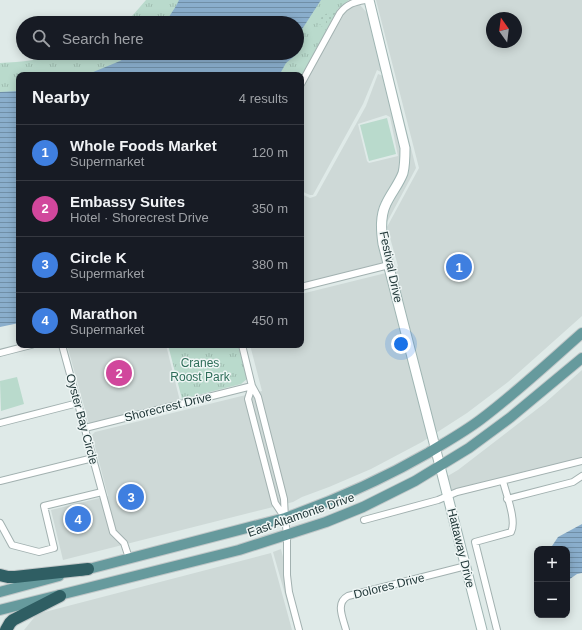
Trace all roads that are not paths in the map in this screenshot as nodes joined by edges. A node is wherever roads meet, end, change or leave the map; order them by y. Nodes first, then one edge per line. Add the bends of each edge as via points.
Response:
1 (364, 0) edge
2 (369, 0) edge
3 (304, 79) edge
4 (389, 265) junction
5 (304, 286) edge
6 (582, 333) edge
7 (19, 348) edge
8 (63, 348) edge
9 (243, 348) edge
10 (0, 353) edge
11 (582, 358) edge
12 (252, 386) junction
13 (78, 403) junction
14 (0, 423) edge
15 (85, 428) junction
16 (435, 449) junction
17 (93, 458) junction
18 (582, 462) edge
19 (440, 466) junction
20 (582, 476) edge
21 (0, 481) edge
22 (503, 481) junction
23 (102, 492) junction
24 (448, 496) junction
25 (508, 499) junction
26 (285, 518) junction
27 (364, 520) dead end
28 (0, 523) edge
29 (287, 535) junction
30 (129, 558) junction
31 (466, 566) junction
32 (88, 569) junction
33 (0, 575) edge
34 (0, 592) edge
35 (60, 596) junction
36 (0, 610) edge
37 (6, 630) edge
38 (299, 630) edge
39 (346, 630) edge
40 (482, 630) edge
41 (497, 630) edge

1 - 3 street via 353,2 340,13
2 - 4 street, Festival Drive via 405,148 402,173 386,204 381,221
4 - 5 street
4 - 16 street, Festival Drive
6 - 16 main road, East Altamonte Drive via 479,420
7 - 10 street
8 - 13 street, Oyster Bay Circle
9 - 12 street
11 - 19 main road, East Altamonte Drive via 511,417
12 - 15 street, Shorecrest Drive
12 - 26 street via 258,397 284,499
12 - 26 street via 248,399 275,503
13 - 14 street
13 - 15 street, Oyster Bay Circle
15 - 17 street, Oyster Bay Circle
16 - 19 street, Festival Drive
16 - 26 main road, East Altamonte Drive via 364,487
17 - 21 street
17 - 23 street, Oyster Bay Circle
18 - 22 street
19 - 24 street, Hattaway Drive
19 - 29 main road, East Altamonte Drive via 363,507
20 - 25 street via 573,482
22 - 24 street
22 - 25 street
23 - 28 street via 44,506 54,548 39,552 12,545
23 - 30 street, Oyster Bay Circle via 113,532 124,543
24 - 27 street
24 - 31 street, Hattaway Drive
25 - 41 street via 512,516 511,532 475,542
26 - 29 street
26 - 30 main road, East Altamonte Drive
29 - 35 main road, East Altamonte Drive via 239,550
29 - 38 street via 289,592
30 - 32 main road, East Altamonte Drive
31 - 39 street, Dolores Drive via 344,598 340,609
31 - 40 street, Hattaway Drive
32 - 33 highway via 14,577
32 - 34 main road, East Altamonte Drive
35 - 36 main road, East Altamonte Drive
35 - 37 highway via 14,620

